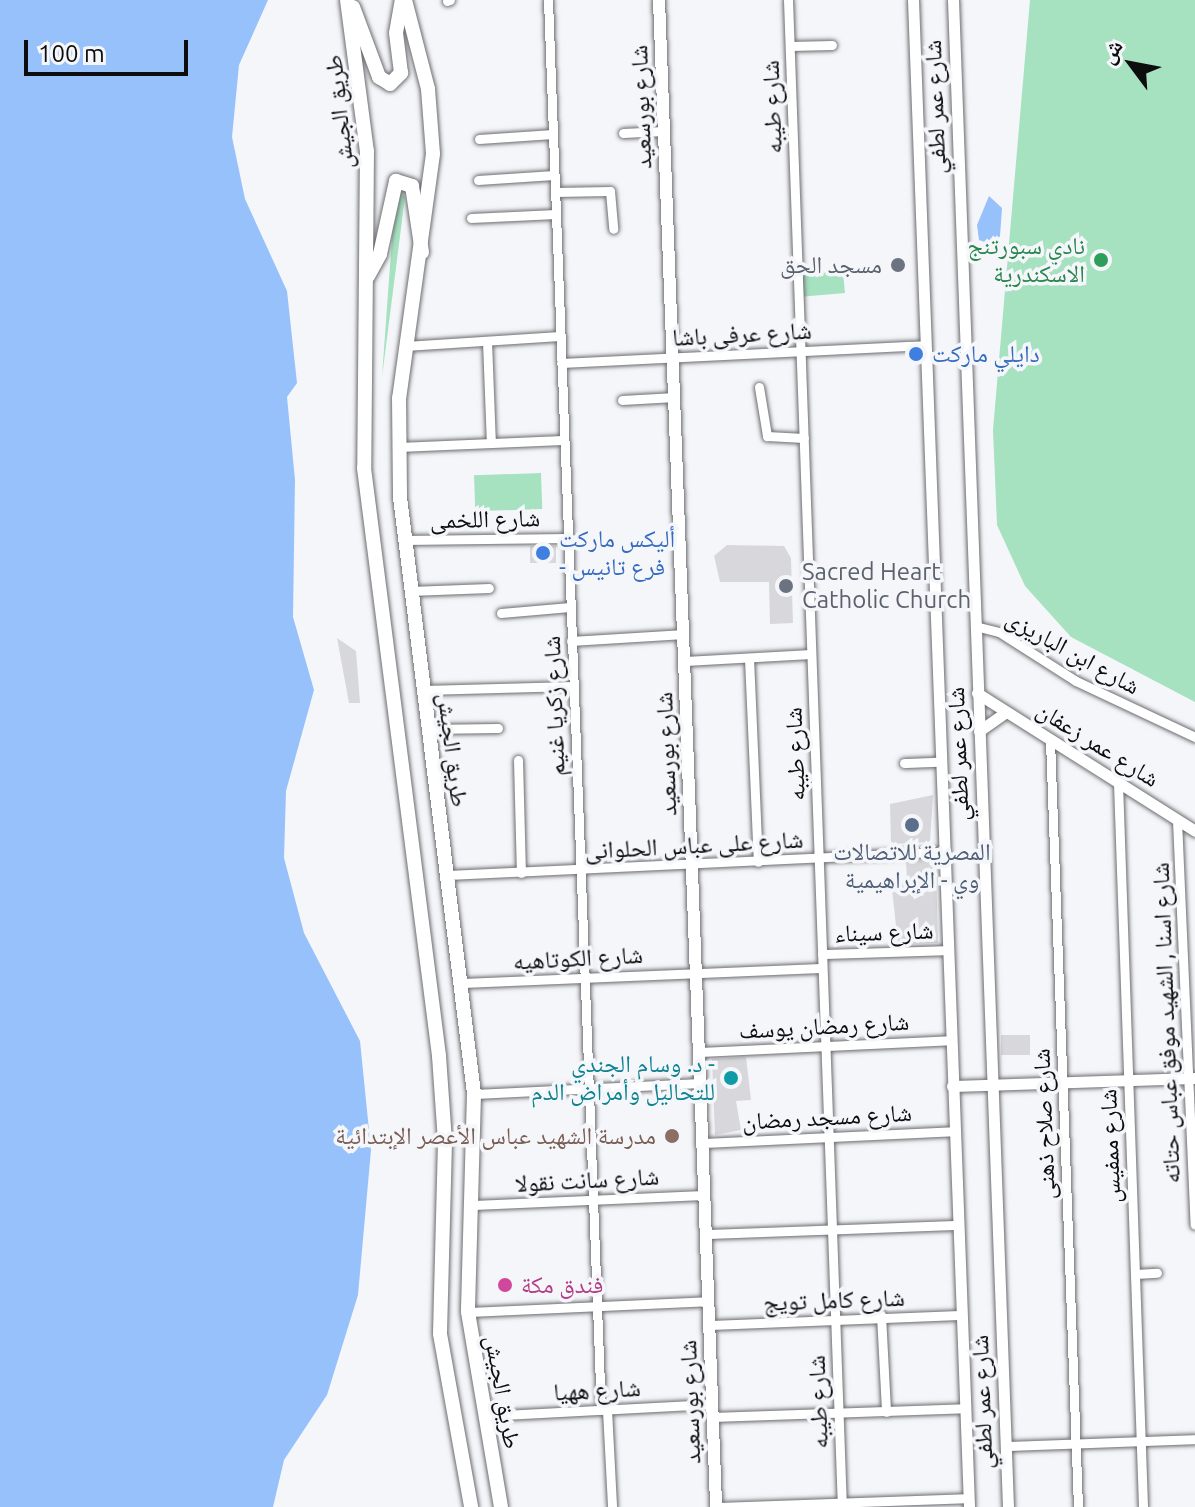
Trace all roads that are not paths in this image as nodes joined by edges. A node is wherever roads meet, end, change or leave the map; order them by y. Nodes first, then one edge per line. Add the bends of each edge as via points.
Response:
1 (348, 0) edge
2 (404, 0) edge
3 (548, 0) edge
4 (659, 0) edge
5 (788, 0) edge
6 (913, 0) edge
7 (953, 0) edge
8 (832, 45) dead end
9 (790, 46) junction
10 (664, 131) junction
11 (623, 133) dead end
12 (553, 134) junction
13 (479, 139) dead end
14 (554, 175) junction
15 (478, 180) dead end
16 (555, 192) junction
17 (556, 214) junction
18 (471, 218) dead end
19 (613, 229) dead end
20 (423, 252) junction
21 (366, 278) junction
22 (560, 336) junction
23 (487, 341) junction
24 (926, 345) junction
25 (405, 346) junction
26 (800, 351) junction
27 (673, 357) junction
28 (561, 363) junction
29 (759, 387) dead end
30 (675, 397) junction
31 (622, 400) dead end
32 (804, 438) junction
33 (564, 440) junction
34 (491, 443) junction
35 (397, 447) junction
36 (568, 538) junction
37 (403, 540) junction
38 (489, 588) dead end
39 (410, 591) junction
40 (570, 607) junction
41 (501, 613) dead end
42 (975, 626) junction
43 (684, 634) junction
44 (571, 641) junction
45 (811, 654) junction
46 (749, 658) junction
47 (685, 661) junction
48 (573, 686) junction
49 (423, 690) junction
50 (977, 693) junction
51 (1006, 712) junction
52 (498, 728) dead end
53 (428, 729) junction
54 (979, 731) junction
55 (1195, 737) edge
56 (1050, 740) junction
57 (518, 760) dead end
58 (940, 762) junction
59 (904, 763) dead end
60 (1118, 783) junction
61 (1177, 820) junction
62 (1195, 831) edge
63 (943, 852) junction
64 (818, 859) junction
65 (758, 862) junction
66 (693, 865) junction
67 (580, 870) junction
68 (521, 873) junction
69 (447, 875) junction
70 (947, 950) junction
71 (822, 954) junction
72 (822, 968) junction
73 (697, 973) junction
74 (583, 978) junction
75 (461, 983) junction
76 (951, 1040) junction
77 (825, 1046) junction
78 (699, 1052) junction
79 (1192, 1078) edge
80 (1128, 1080) junction
81 (1062, 1082) junction
82 (701, 1083) junction
83 (992, 1085) junction
84 (952, 1086) junction
85 (587, 1088) junction
86 (474, 1094) junction
87 (954, 1131) junction
88 (828, 1137) junction
89 (703, 1143) junction
90 (705, 1195) junction
91 (591, 1200) junction
92 (472, 1205) junction
93 (957, 1225) junction
94 (1195, 1225) edge
95 (832, 1229) junction
96 (706, 1234) junction
97 (1157, 1273) dead end
98 (1135, 1274) junction
99 (708, 1301) junction
100 (596, 1306) junction
101 (468, 1312) junction
102 (881, 1315) junction
103 (961, 1315) junction
104 (835, 1321) junction
105 (709, 1325) junction
106 (965, 1408) junction
107 (604, 1410) junction
108 (712, 1411) junction
109 (886, 1412) junction
110 (838, 1413) junction
111 (484, 1416) junction
112 (1195, 1439) edge
113 (1141, 1441) junction
114 (1076, 1443) junction
115 (1006, 1446) junction
116 (969, 1503) edge
117 (842, 1505) edge
118 (471, 1507) edge
119 (501, 1507) edge
120 (612, 1507) edge
121 (716, 1507) edge
122 (1008, 1507) edge
123 (1078, 1507) edge
124 (1143, 1507) edge

1 - 2 highway via 379,77 390,84 401,73 396,33
1 - 21 highway, طريق الجيش via 367,151
2 - 20 highway, طريق الجيش via 432,122
3 - 12 street, شارع زكريا غنيم
4 - 10 main road, شارع بورسعيد
5 - 9 street, شارع طيبه
6 - 24 street, شارع عمر لطفي
7 - 42 street, شارع عمر لطفي
8 - 9 street
9 - 26 street, شارع طيبه
10 - 11 street
10 - 27 main road, شارع بورسعيد
12 - 13 street
12 - 14 street, شارع زكريا غنيم
14 - 15 street
14 - 16 street, شارع زكريا غنيم
16 - 17 street, شارع زكريا غنيم
16 - 19 street via 610,191
17 - 18 street
17 - 22 street, شارع زكريا غنيم
20 - 21 highway via 412,186 396,181 380,254
20 - 25 highway, طريق الجيش
21 - 118 highway, طريق الجيش via 364,468 439,1056 445,1142 440,1323
22 - 23 street
22 - 28 street, شارع زكريا غنيم
23 - 25 street
23 - 34 street
24 - 26 street, شارع عرفى باشا
24 - 58 street, شارع عمر لطفي
25 - 35 highway, طريق الجيش
26 - 27 street, شارع عرفى باشا
26 - 32 street, شارع طيبه
27 - 28 street, شارع عرفى باشا
27 - 30 main road, شارع بورسعيد
28 - 33 street, شارع زكريا غنيم
29 - 32 street via 767,436
30 - 31 street
30 - 43 main road, شارع بورسعيد
32 - 45 street, شارع طيبه
33 - 34 street
33 - 36 street, شارع زكريا غنيم
34 - 35 street
35 - 37 highway, طريق الجيش
36 - 37 street, شارع اللخمى
36 - 40 street, شارع زكريا غنيم
37 - 39 highway, طريق الجيش
38 - 39 street
39 - 49 highway, طريق الجيش
40 - 41 street
40 - 44 street, شارع زكريا غنيم
42 - 50 street, شارع عمر لطفي
42 - 55 street, شارع ابن الباريزى via 999,632 1076,681
43 - 44 street
43 - 47 main road, شارع بورسعيد
44 - 48 street, شارع زكريا غنيم
45 - 46 street
45 - 64 street, شارع طيبه
46 - 47 street
46 - 65 street
47 - 66 main road, شارع بورسعيد
48 - 49 street
48 - 67 street, شارع زكريا غنيم
49 - 53 highway, طريق الجيش
50 - 51 street, شارع عمر زعفان
50 - 54 street, شارع عمر لطفي
51 - 54 street
51 - 56 street, شارع عمر زعفان
52 - 53 street
53 - 69 highway, طريق الجيش
54 - 83 street, شارع عمر لطفي
56 - 60 street, شارع عمر زعفان
56 - 81 street, شارع صلاح ذهنى
57 - 68 street
58 - 59 street
58 - 63 street, شارع عمر لطفي
60 - 61 street, شارع عمر زعفان
60 - 80 street, شارع ممفيس
61 - 62 street, شارع عمر زعفان
61 - 79 street, شارع اسنا , الشهيد موفق عباس حتاته
63 - 64 street, شارع على عباس الحلوانى
63 - 70 street, شارع عمر لطفي
64 - 65 street, شارع على عباس الحلوانى
64 - 71 street, شارع طيبه
65 - 66 street, شارع على عباس الحلوانى
66 - 67 street, شارع على عباس الحلوانى
66 - 73 main road, شارع بورسعيد
67 - 68 street, شارع على عباس الحلوانى
67 - 74 street, شارع زكريا غنيم
68 - 69 street, شارع على عباس الحلوانى
69 - 75 highway, طريق الجيش
70 - 71 street, شارع سيناء
70 - 76 street, شارع عمر لطفي
71 - 72 street, شارع طيبه
72 - 73 street, شارع الكوتاهيه
72 - 77 street, شارع طيبه
73 - 74 street, شارع الكوتاهيه
73 - 78 main road, شارع بورسعيد
74 - 75 street, شارع الكوتاهيه
74 - 85 street, شارع زكريا غنيم
75 - 86 highway, طريق الجيش
76 - 77 street, شارع رمضان يوسف
76 - 84 street, شارع عمر لطفي
77 - 78 street, شارع رمضان يوسف
77 - 88 street, شارع طيبه
78 - 82 main road, شارع بورسعيد
79 - 80 street
79 - 94 street, شارع اسنا , الشهيد موفق عباس حتاته
80 - 81 street
80 - 98 street, شارع ممفيس
81 - 83 street
81 - 114 street, شارع صلاح ذهنى
82 - 85 street
82 - 89 main road, شارع بورسعيد
83 - 84 street
83 - 115 street, شارع عمر لطفي
84 - 87 street, شارع عمر لطفي
85 - 86 street
85 - 91 street, شارع زكريا غنيم
86 - 92 highway, طريق الجيش
87 - 88 street, شارع مسجد رمضان
87 - 93 street, شارع عمر لطفي
88 - 89 street, شارع مسجد رمضان
88 - 95 street, شارع طيبه
89 - 90 main road, شارع بورسعيد
90 - 91 street, شارع سانت نقولا
90 - 96 main road, شارع بورسعيد
91 - 92 street, شارع سانت نقولا
91 - 100 street, شارع زكريا غنيم
92 - 101 highway, طريق الجيش
93 - 95 street
93 - 103 street, شارع عمر لطفي
95 - 96 street
95 - 104 street, شارع طيبه
96 - 99 main road, شارع بورسعيد
97 - 98 street
98 - 113 street, شارع ممفيس
99 - 100 street
99 - 105 main road, شارع بورسعيد
100 - 101 street
100 - 107 street, شارع زكريا غنيم
101 - 111 highway, طريق الجيش
102 - 103 street, شارع كامل تويج
102 - 104 street, شارع كامل تويج
102 - 109 street
103 - 106 street, شارع عمر لطفي
104 - 105 street, شارع كامل تويج
104 - 110 street, شارع طيبه
105 - 108 main road, شارع بورسعيد
106 - 109 street, شارع ههيا
106 - 116 street, شارع عمر لطفي
107 - 108 street, شارع ههيا
107 - 111 street, شارع ههيا
107 - 120 street, شارع زكريا غنيم
108 - 110 street, شارع ههيا
108 - 121 main road, شارع بورسعيد
109 - 110 street, شارع ههيا
110 - 117 street, شارع طيبه
111 - 119 highway, طريق الجيش
112 - 113 street
113 - 114 street
113 - 124 street, شارع ممفيس
114 - 115 street
114 - 123 street, شارع صلاح ذهنى
115 - 122 street, شارع عمر لطفي
116 - 117 street
117 - 121 street

